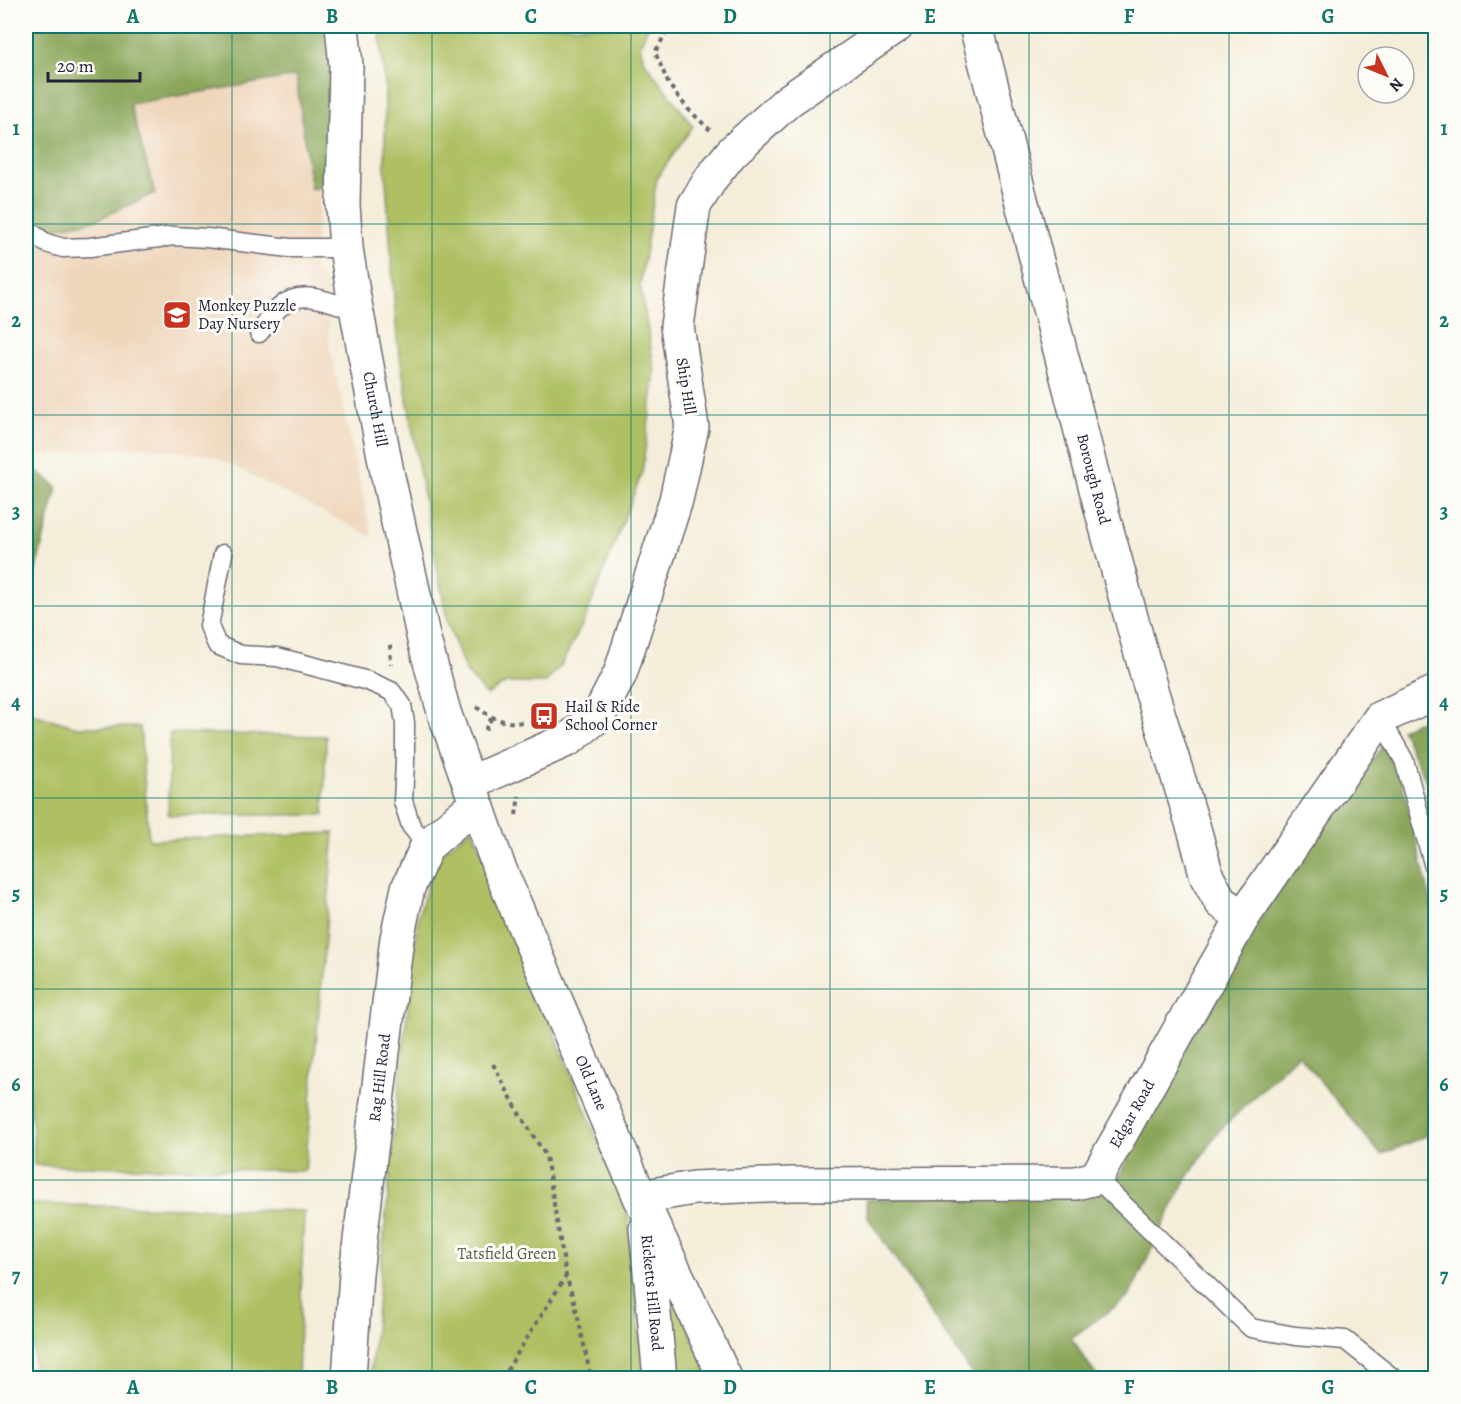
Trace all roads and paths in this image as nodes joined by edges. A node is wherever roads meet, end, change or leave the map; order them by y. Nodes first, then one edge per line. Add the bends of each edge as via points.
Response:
1 (342, 26) edge
2 (685, 26) edge
3 (897, 26) edge
4 (976, 26) edge
5 (732, 152) junction
6 (26, 230) edge
7 (346, 248) junction
8 (357, 311) junction
9 (259, 333) dead end
10 (224, 554) dead end
11 (1436, 692) edge
12 (470, 701) dead end
13 (1380, 718) junction
14 (529, 721) dead end
15 (474, 795) junction
16 (427, 846) junction
17 (1436, 874) edge
18 (1242, 917) junction
19 (493, 1064) dead end
20 (1096, 1178) junction
21 (642, 1202) junction
22 (566, 1276) junction
23 (349, 1378) edge
24 (502, 1378) edge
25 (591, 1378) edge
26 (660, 1378) edge
27 (725, 1378) edge
28 (1393, 1378) edge

1 - 7 street, Church Hill via 346,66
2 - 5 path via 666,33 655,52 669,85
3 - 5 street, Ship Hill via 788,101
4 - 18 street, Borough Road via 1152,693 1207,877 1221,902
5 - 15 street, Ship Hill via 694,207 677,326 692,427 676,500 620,674 599,715 569,739
6 - 7 lane via 63,248 174,236 290,249
7 - 8 street, Church Hill
8 - 9 lane via 315,297 297,297 281,306
8 - 15 street, Church Hill via 423,640
10 - 16 lane via 209,626 217,645 241,655 277,657 368,681 391,691 402,705 403,801 411,826
11 - 13 street
12 - 14 path via 495,719 511,723
13 - 17 lane via 1404,760
13 - 18 street, Edgar Road
15 - 16 street, Rag Hill Road via 465,813
15 - 21 street, Old Lane via 498,865
16 - 23 street, Rag Hill Road via 408,888 397,938 356,1273
18 - 20 street, Edgar Road
19 - 22 path via 546,1156
20 - 21 street via 1076,1183 770,1184 694,1188
20 - 28 lane via 1251,1328 1345,1340
21 - 26 street, Ricketts Hill Road
21 - 27 street, Old Lane
22 - 24 path
22 - 25 path

